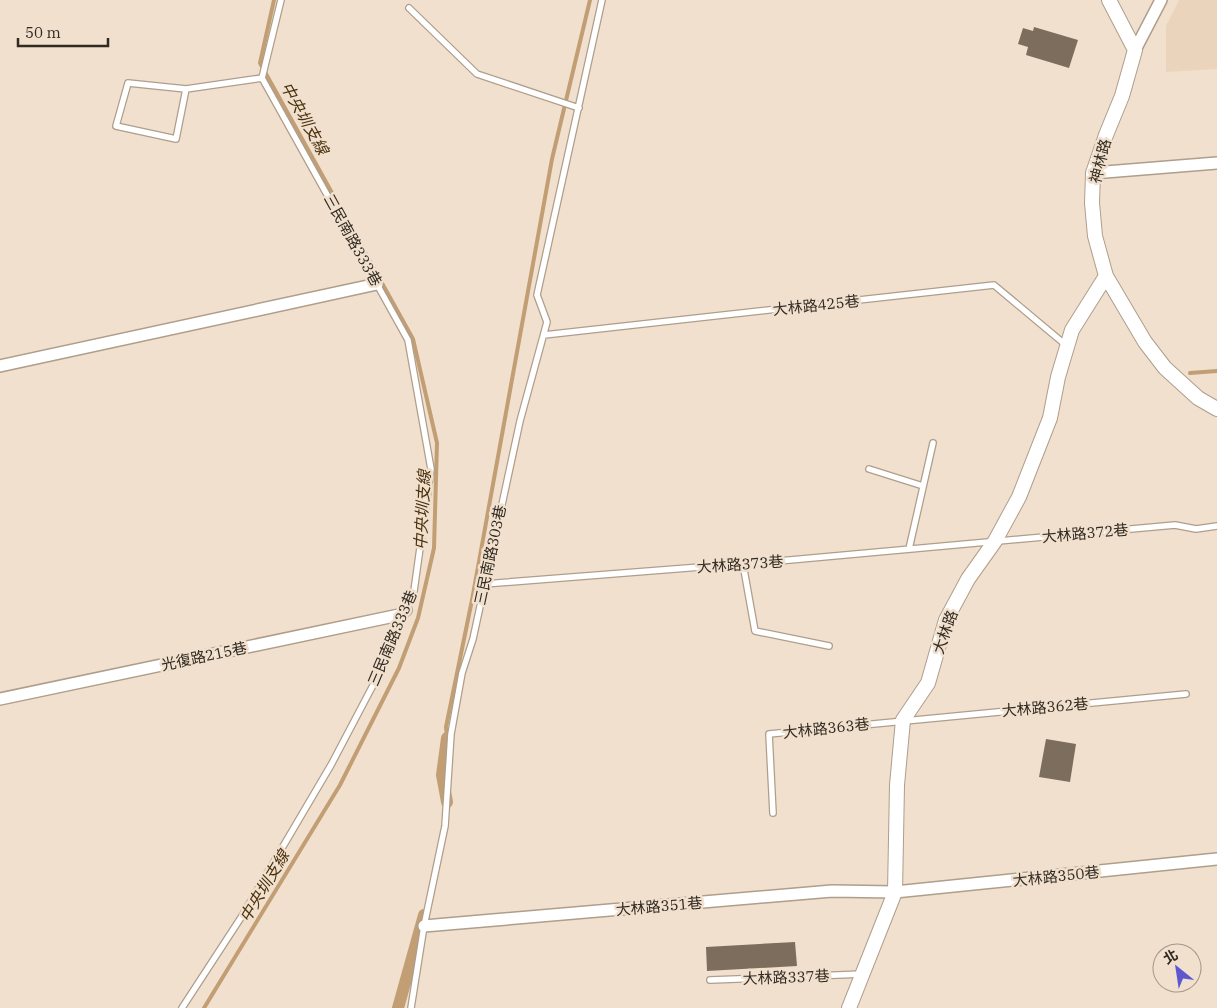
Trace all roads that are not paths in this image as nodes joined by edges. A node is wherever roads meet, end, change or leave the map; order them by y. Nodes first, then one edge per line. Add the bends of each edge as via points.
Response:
1 (280, 0) edge
2 (602, 0) edge
3 (1109, 0) edge
4 (1161, 0) edge
5 (409, 8) dead end
6 (1135, 50) junction
7 (262, 78) junction
8 (186, 89) junction
9 (579, 108) junction
10 (1217, 163) edge
11 (1094, 173) junction
12 (1106, 276) junction
13 (377, 284) junction
14 (544, 335) junction
15 (1067, 346) junction
16 (0, 366) edge
17 (1217, 409) edge
18 (933, 443) dead end
19 (869, 469) dead end
20 (923, 486) junction
21 (1217, 526) edge
22 (995, 541) junction
23 (908, 549) junction
24 (743, 564) junction
25 (484, 584) junction
26 (406, 610) junction
27 (829, 646) dead end
28 (1186, 694) dead end
29 (0, 699) edge
30 (903, 720) junction
31 (773, 813) dead end
32 (1217, 860) edge
33 (895, 892) junction
34 (424, 926) junction
35 (863, 974) junction
36 (710, 980) dead end
37 (182, 1008) edge
38 (411, 1008) edge
39 (849, 1008) edge

1 - 7 lane
2 - 9 lane, 三民南路303巷
3 - 6 street
4 - 6 street
5 - 9 lane via 477,74
6 - 11 street, 神林路
7 - 8 lane
7 - 13 lane, 三民南路333巷
8 - 8 lane via 176,139 116,126 128,83
9 - 14 lane, 三民南路303巷 via 537,295 547,322
10 - 11 street
11 - 12 street, 神林路 via 1095,236
12 - 15 street, 大林路 via 1072,330
12 - 17 street, 神林路 via 1145,342 1165,368 1198,398
13 - 16 street
13 - 26 lane, 三民南路333巷 via 408,340 431,469 414,591
14 - 15 lane, 大林路425巷 via 994,285
14 - 25 lane, 三民南路303巷 via 520,421
15 - 22 street, 大林路 via 1050,418 1019,497
18 - 20 lane
19 - 20 lane
20 - 23 lane
21 - 22 lane, 大林路372巷 via 1196,529 1175,525
22 - 23 lane, 大林路373巷
22 - 30 street, 大林路 via 968,579 946,620 928,683
23 - 24 lane, 大林路373巷
24 - 25 lane, 大林路373巷
24 - 27 lane via 755,631
25 - 34 lane, 三民南路303巷 via 462,673 453,725 445,826
26 - 29 street, 光復路215巷 via 399,615
26 - 37 lane, 三民南路333巷 via 380,672 331,765 242,916
28 - 30 lane, 大林路362巷
30 - 31 lane, 大林路363巷 via 769,734
30 - 33 street, 大林路 via 897,785
32 - 33 street, 大林路350巷
33 - 34 street, 大林路351巷 via 832,891
33 - 35 street, 大林路
34 - 38 lane, 三民南路303巷
35 - 36 lane, 大林路337巷
35 - 39 street, 大林路

